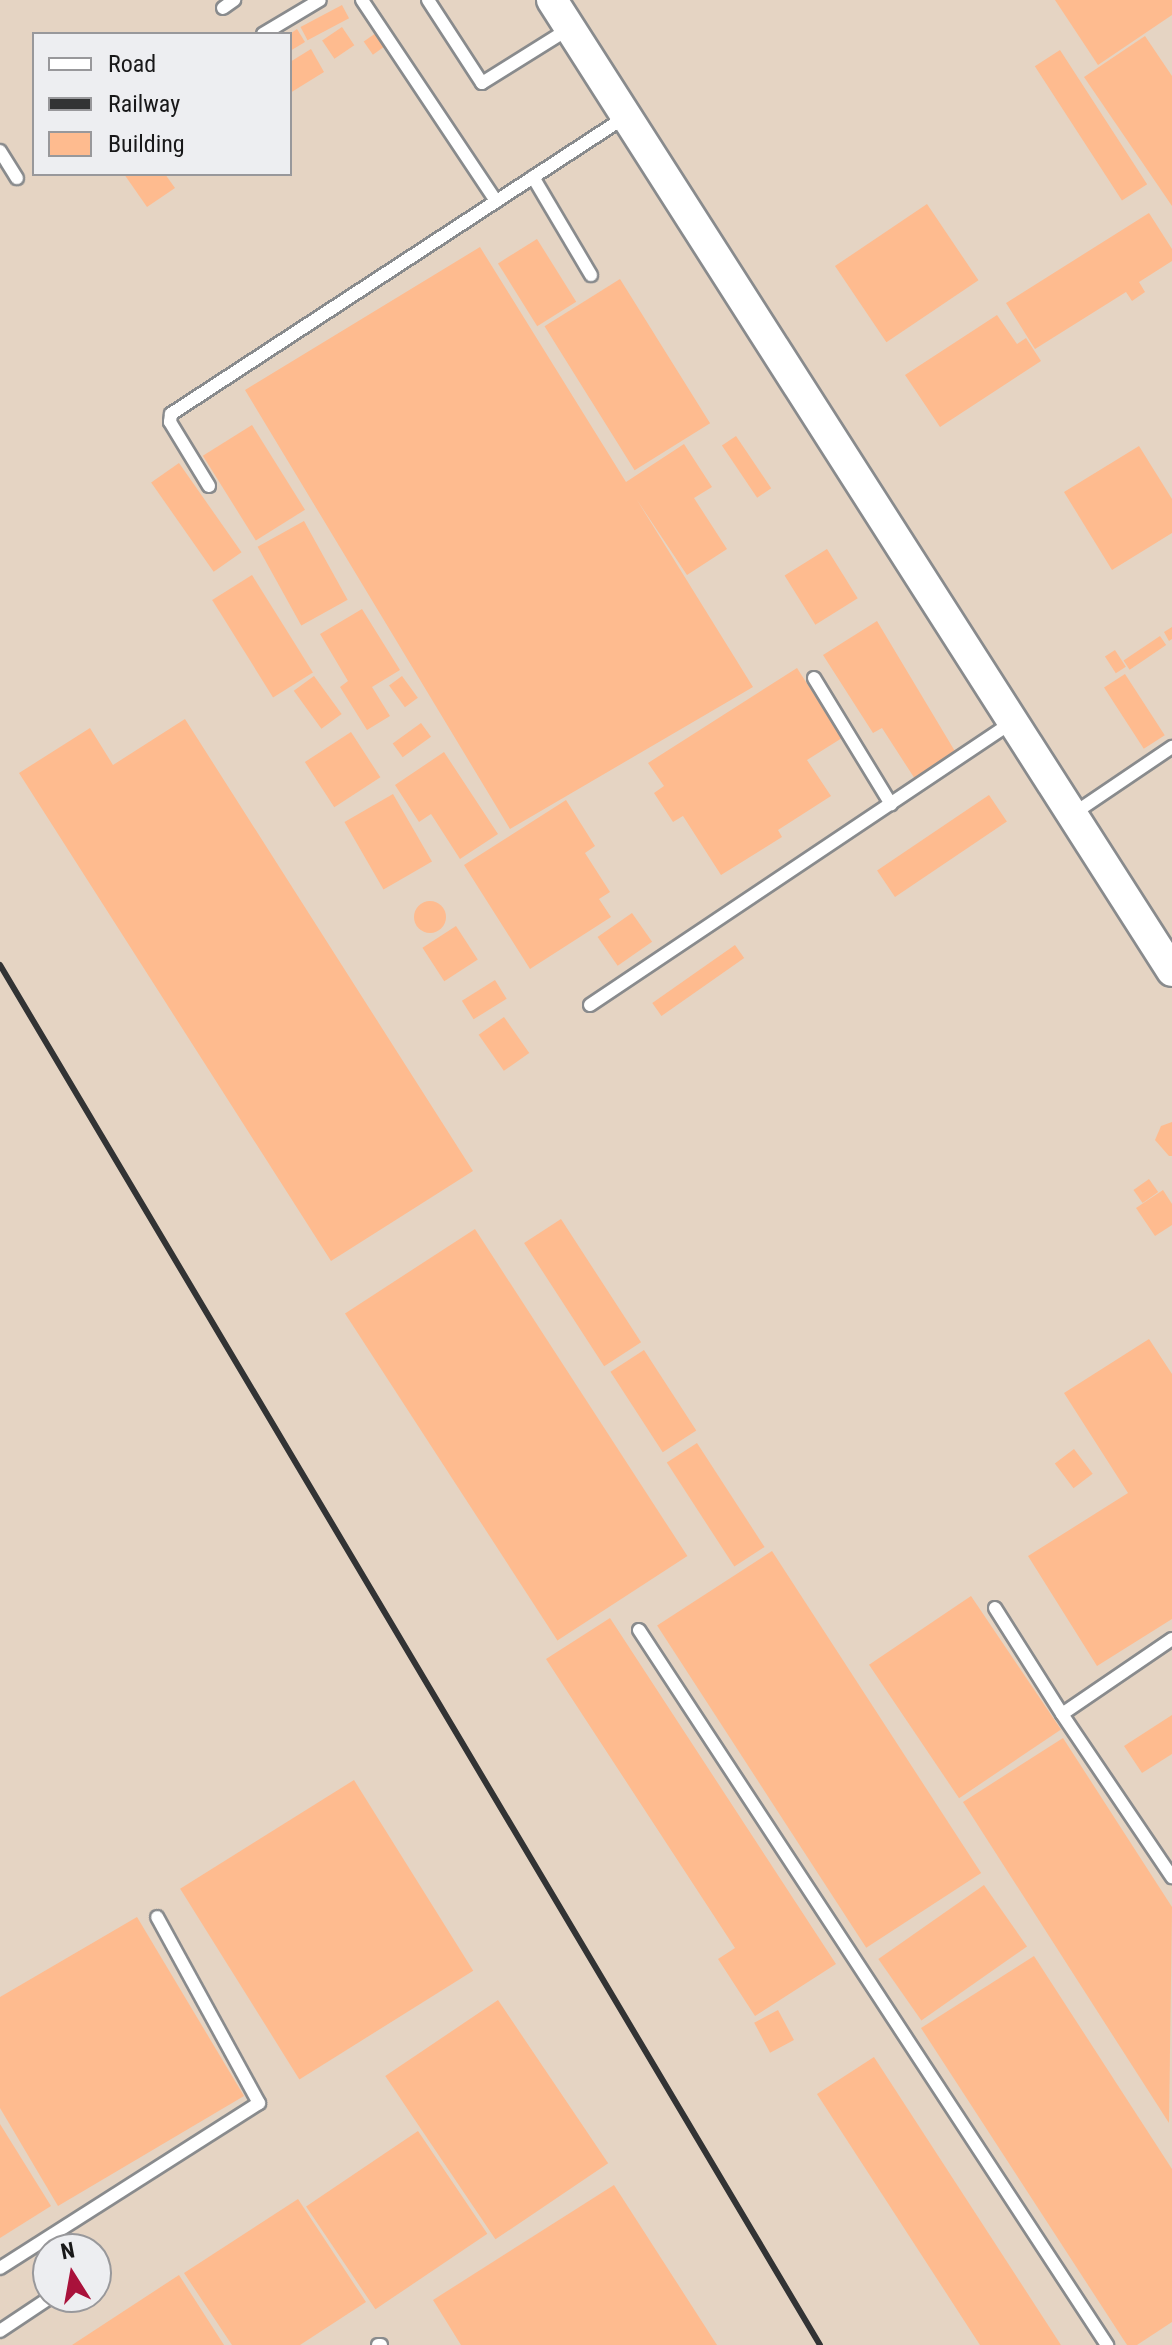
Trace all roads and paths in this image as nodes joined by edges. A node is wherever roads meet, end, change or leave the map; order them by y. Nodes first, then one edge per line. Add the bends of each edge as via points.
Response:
1 (234, 0) edge
2 (320, 0) edge
3 (362, 0) edge
4 (428, 0) edge
5 (552, 0) edge
6 (223, 8) dead end
7 (570, 28) junction
8 (266, 32) edge
9 (625, 117) junction
10 (0, 151) edge
11 (533, 177) junction
12 (17, 178) dead end
13 (496, 201) junction
14 (591, 275) dead end
15 (209, 486) dead end
16 (814, 678) dead end
17 (1014, 721) junction
18 (1172, 747) edge
19 (891, 804) junction
20 (1073, 814) junction
21 (1172, 971) edge
22 (590, 1005) dead end
23 (995, 1608) dead end
24 (639, 1630) dead end
25 (1172, 1639) edge
26 (1062, 1714) junction
27 (1172, 1877) edge
28 (157, 1917) dead end
29 (0, 2268) edge
30 (32, 2310) edge
31 (0, 2331) edge
32 (1107, 2345) edge

1 - 6 lane
2 - 8 lane
3 - 13 lane
4 - 7 lane via 482,83
5 - 7 street
7 - 9 street
9 - 11 lane
9 - 17 street
10 - 12 lane
11 - 13 lane
11 - 14 lane
13 - 15 lane via 171,414 170,422
16 - 19 lane
17 - 19 lane
17 - 20 street
18 - 20 lane
19 - 22 lane
20 - 21 street
23 - 26 lane
24 - 32 lane
25 - 26 lane
26 - 27 lane
28 - 29 lane via 259,2103
30 - 31 lane

